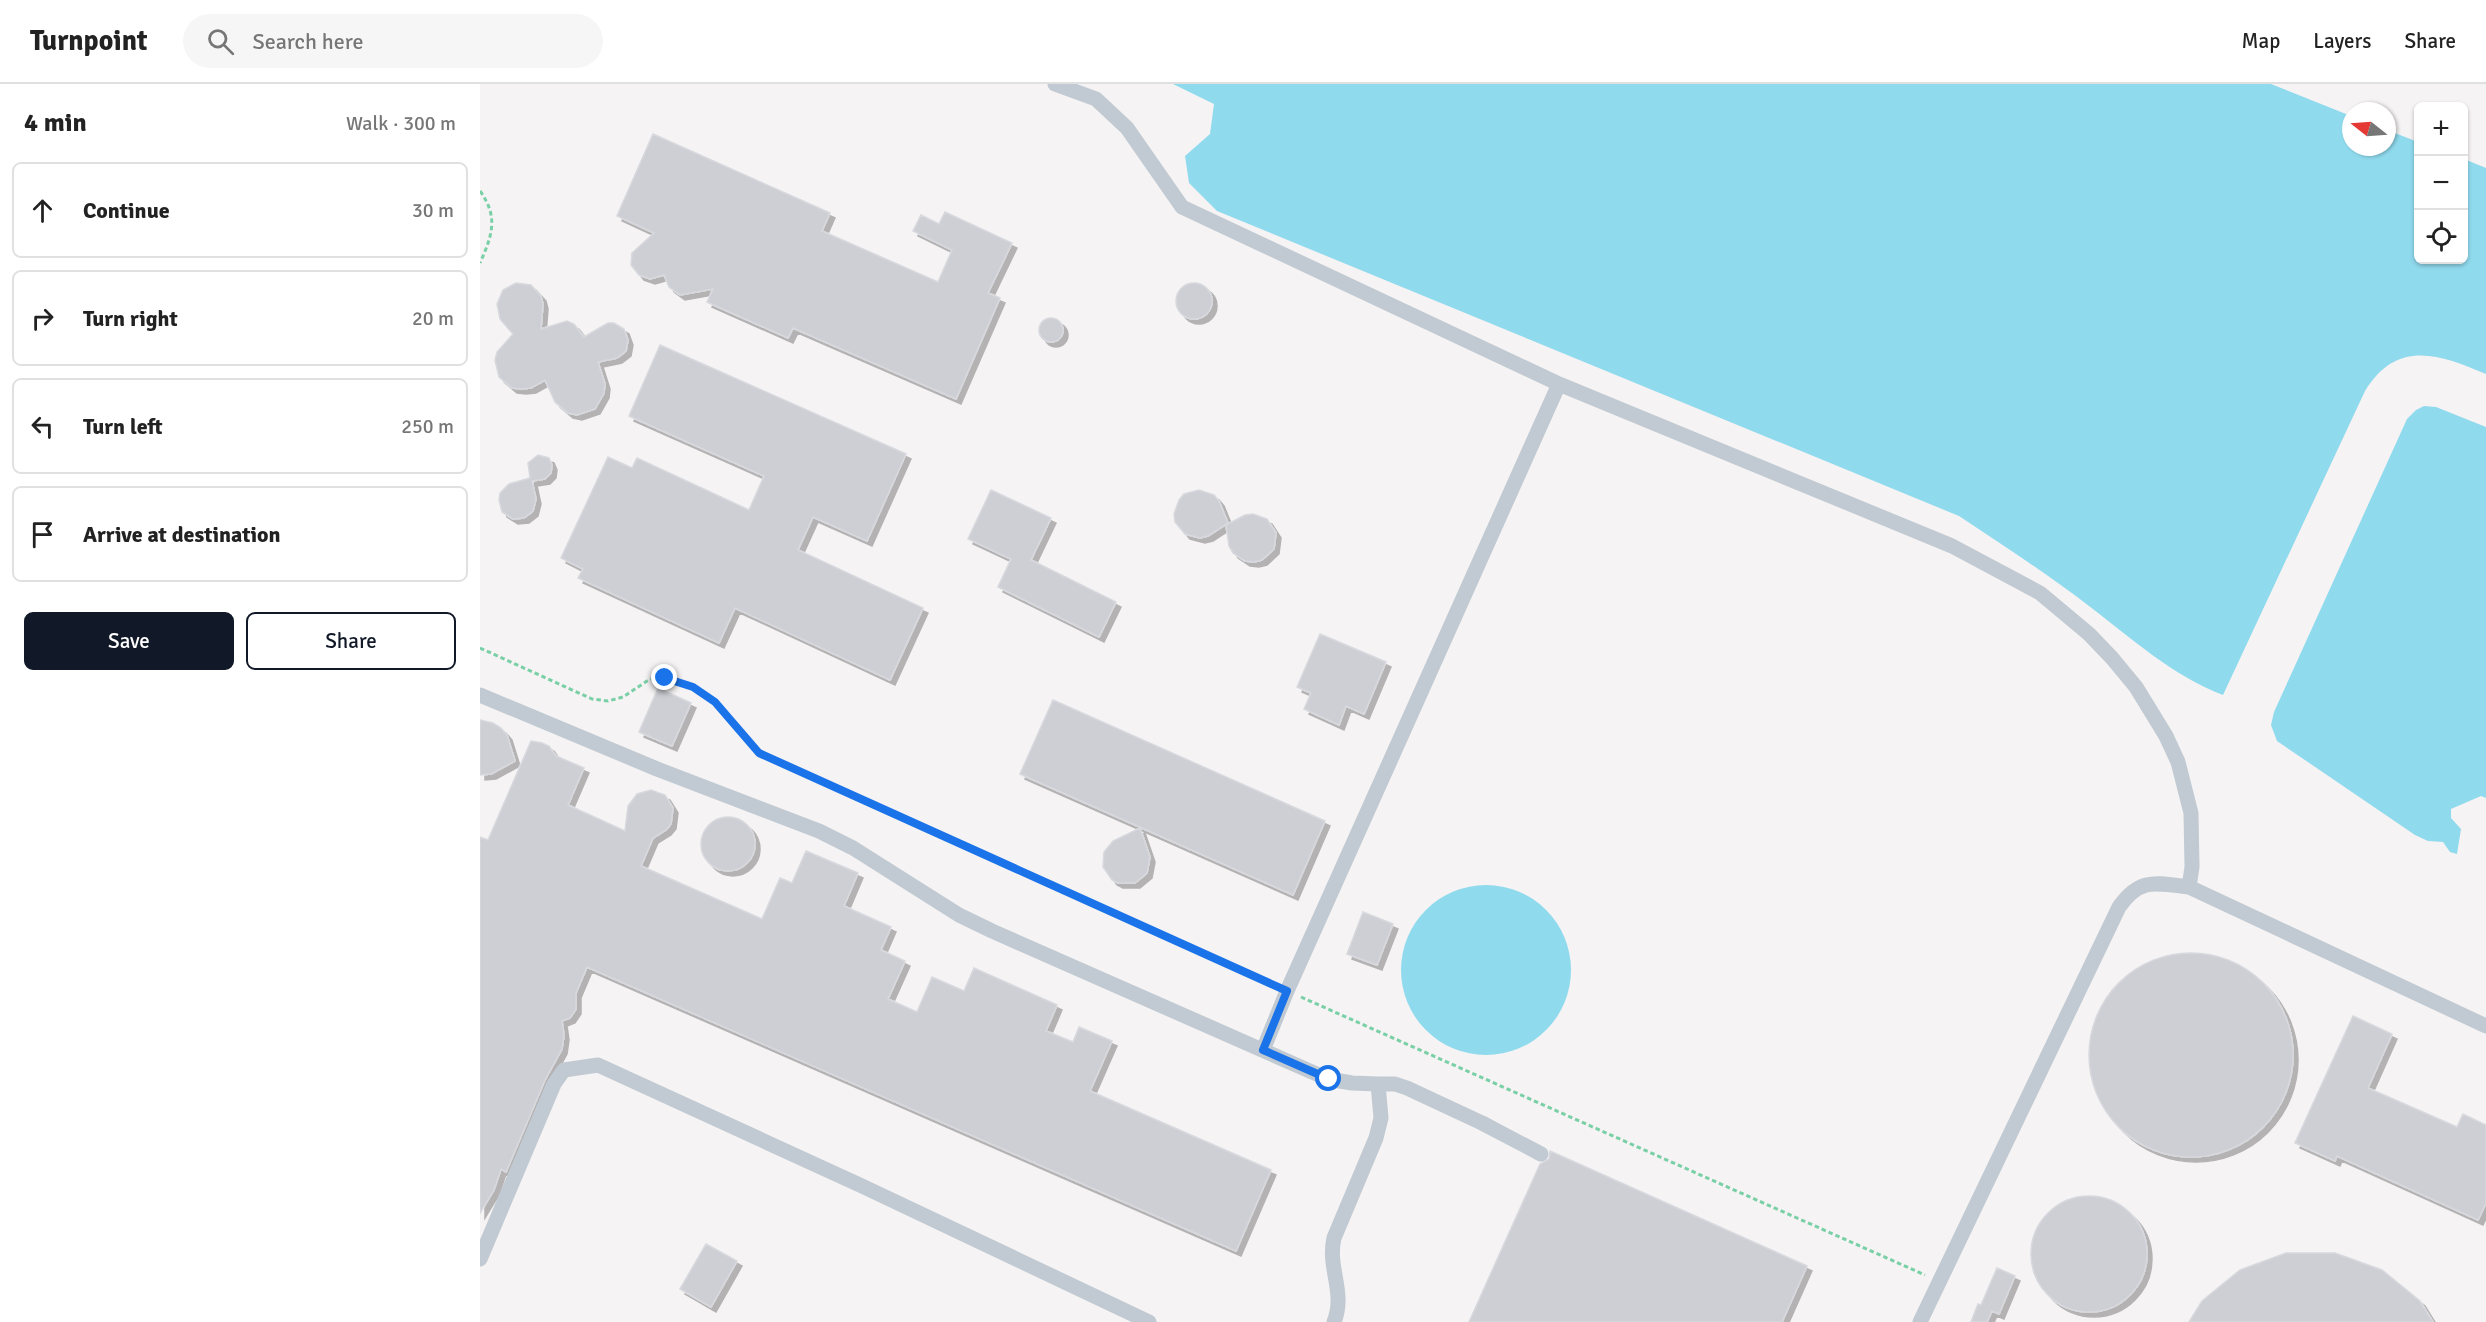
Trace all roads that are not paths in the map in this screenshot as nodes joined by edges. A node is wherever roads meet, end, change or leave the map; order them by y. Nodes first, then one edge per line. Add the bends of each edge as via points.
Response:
1 (1055, 84) edge
2 (1559, 384) junction
3 (480, 695) edge
4 (2189, 887) junction
5 (2486, 1026) edge
6 (1263, 1050) junction
7 (1378, 1084) junction
8 (1540, 1154) dead end
9 (480, 1259) edge
10 (1149, 1322) edge
11 (1334, 1322) edge
12 (1920, 1322) edge

1 - 2 street via 1096,99 1127,128 1182,207
2 - 4 street via 1952,546 2049,600 2112,658 2136,687 2166,736 2178,762 2191,813
2 - 6 street
3 - 6 street via 819,831 959,915
4 - 5 street
4 - 12 street via 2161,883 2138,887 2119,907
6 - 7 street via 1329,1079
7 - 8 street via 1407,1088
7 - 11 street via 1381,1118 1376,1138 1331,1251 1340,1298
9 - 10 street via 554,1084 564,1070 598,1065

